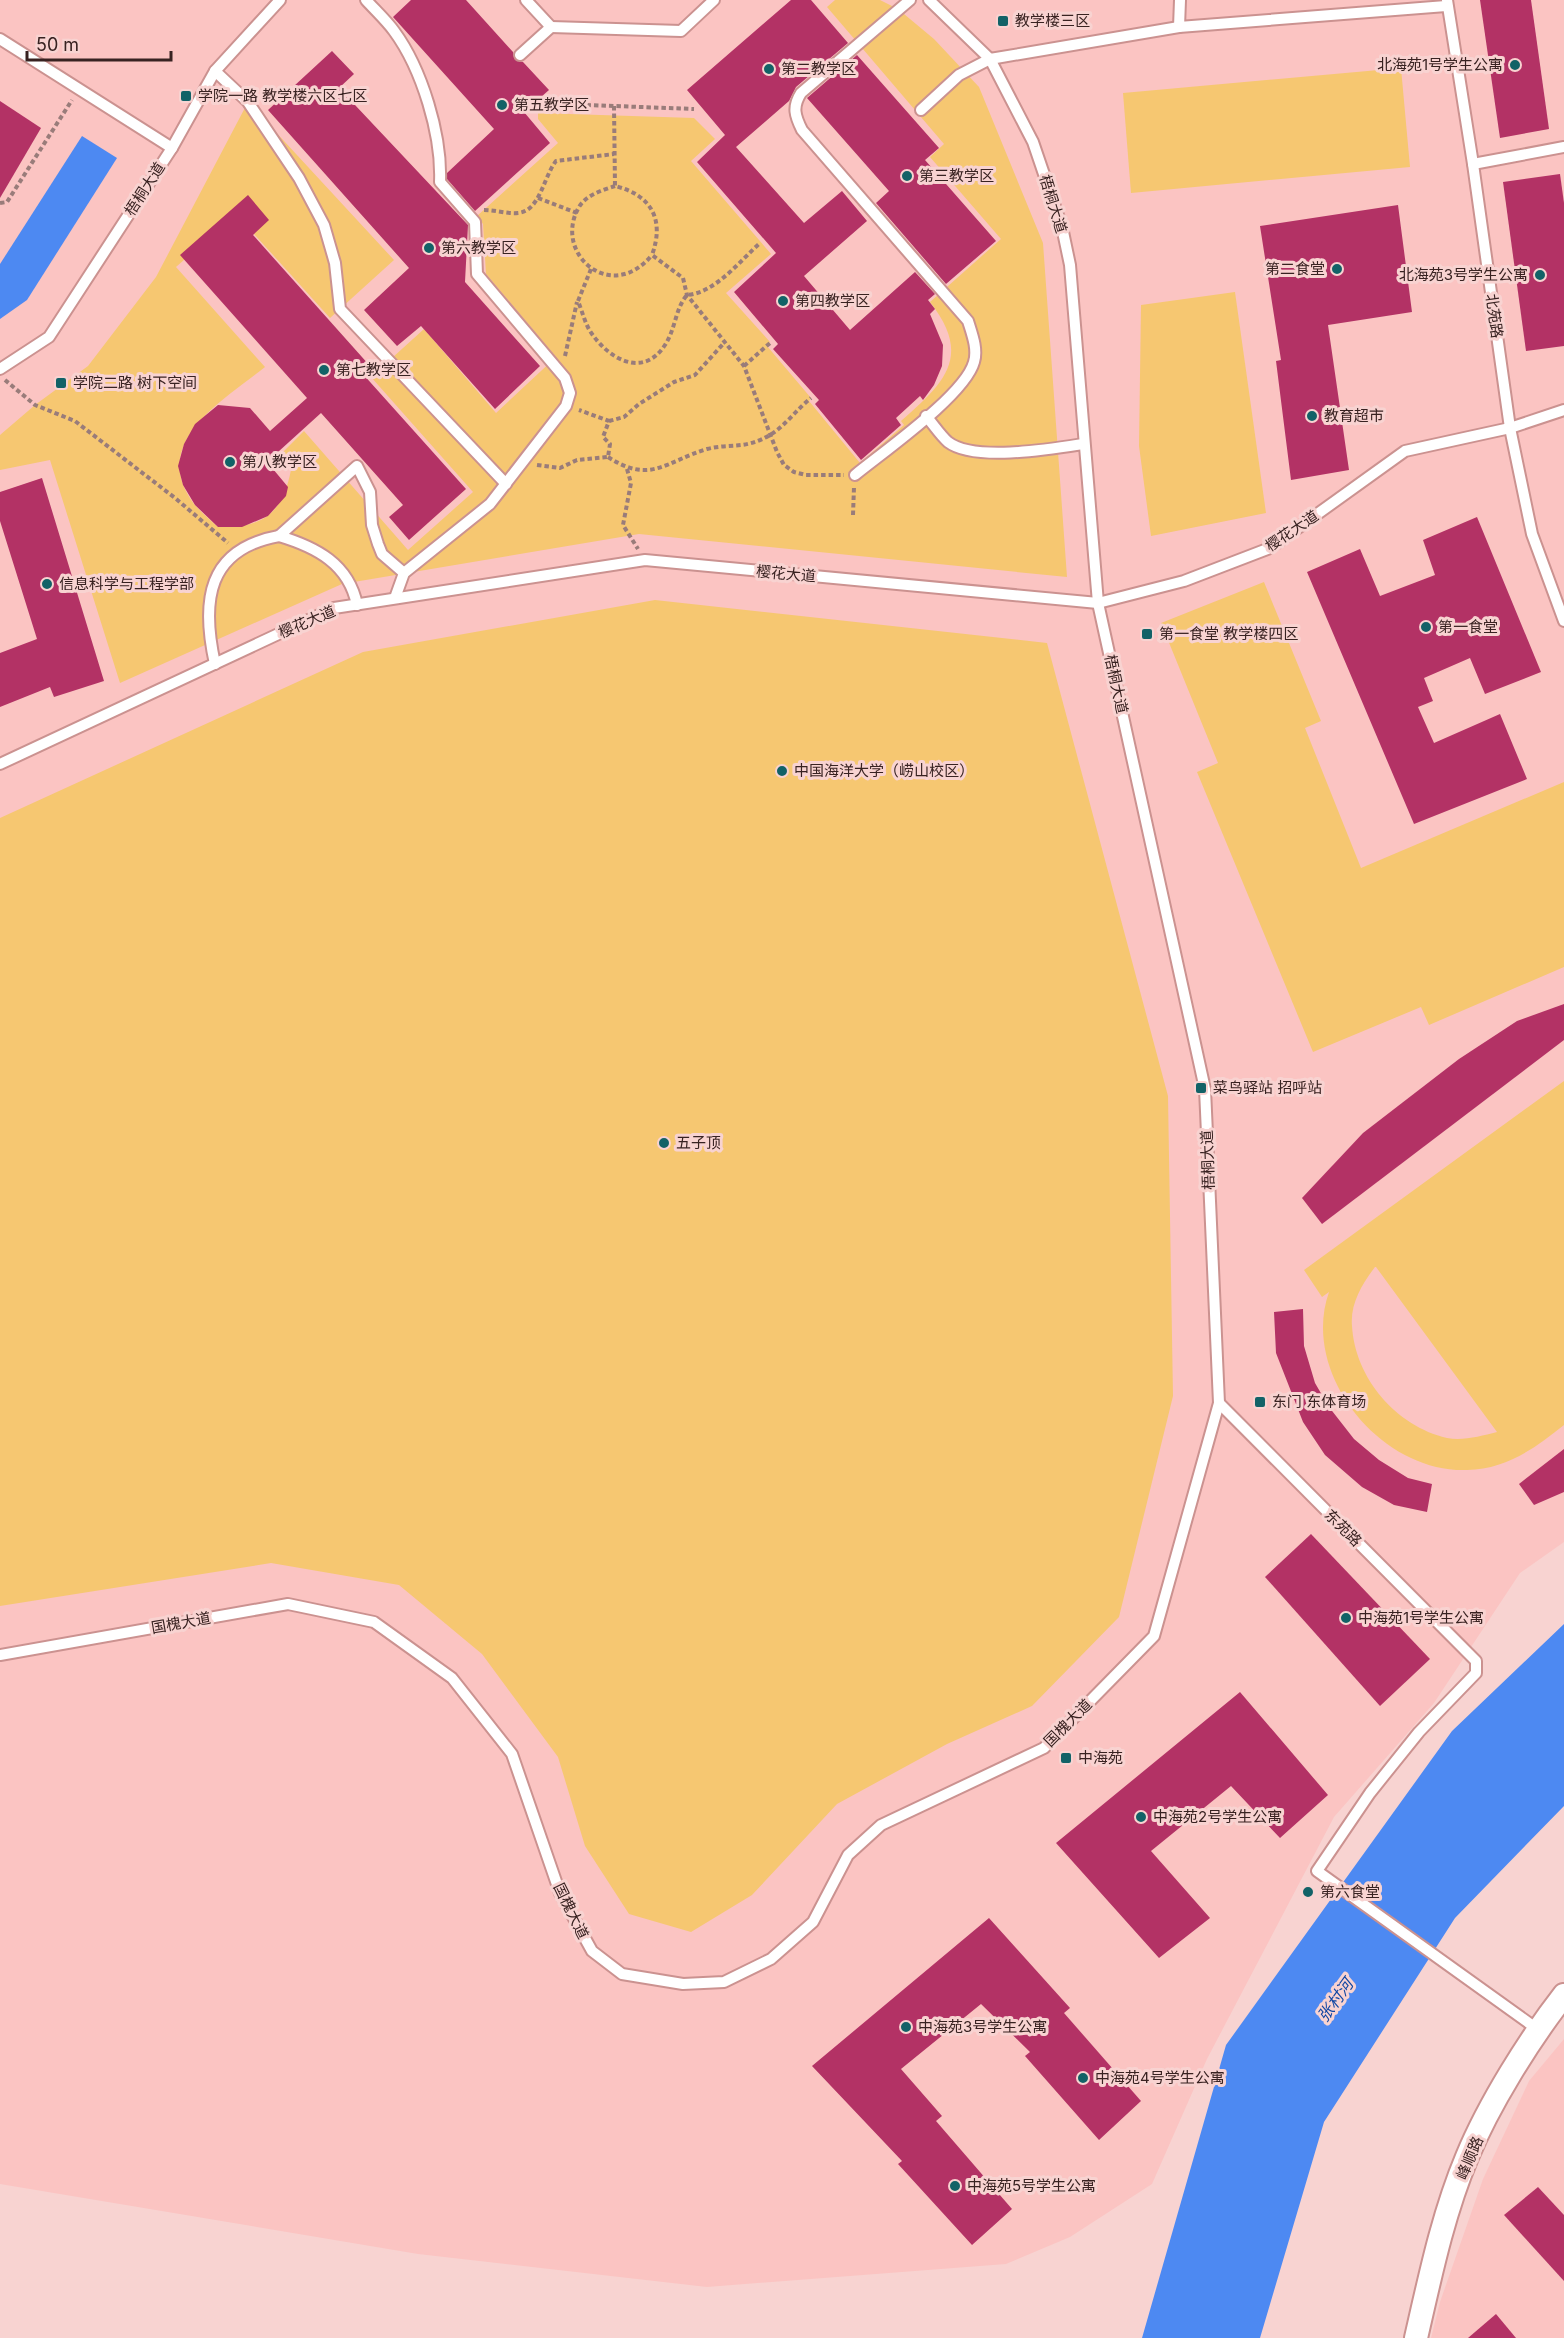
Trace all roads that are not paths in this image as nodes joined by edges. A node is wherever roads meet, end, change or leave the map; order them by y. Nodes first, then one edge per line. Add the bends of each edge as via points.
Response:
1 (280, 0) edge
2 (366, 0) edge
3 (526, 0) edge
4 (714, 0) edge
5 (910, 0) edge
6 (929, 0) edge
7 (1180, 0) edge
8 (1447, 3) edge
9 (550, 27) junction
10 (1179, 27) junction
11 (0, 39) edge
12 (520, 55) dead end
13 (990, 58) junction
14 (215, 71) junction
15 (921, 111) dead end
16 (1564, 147) edge
17 (172, 148) junction
18 (1473, 164) junction
19 (0, 369) edge
20 (1564, 410) edge
21 (926, 416) junction
22 (1510, 428) junction
23 (1083, 444) junction
24 (855, 475) road end
25 (506, 484) junction
26 (279, 536) junction
27 (405, 573) junction
28 (395, 598) junction
29 (1098, 603) junction
30 (357, 604) junction
31 (1564, 621) edge
32 (215, 664) junction
33 (0, 764) edge
34 (1219, 1403) junction
35 (0, 1655) edge
36 (1562, 2002) edge
37 (1540, 2031) junction
38 (1416, 2338) edge

1 - 14 lane, 梧桐大道
2 - 25 lane via 394,31 418,76 441,156 440,182 475,222 477,274 565,378 570,393 567,406
3 - 9 lane
4 - 9 lane via 681,31
5 - 21 lane via 801,93 794,104 802,130 968,321 974,339 974,362 958,390
6 - 13 lane, 梧桐大道
7 - 10 lane
8 - 10 lane
8 - 18 lane, 北苑路
9 - 12 lane
10 - 13 lane
11 - 17 lane
13 - 15 lane via 959,75
13 - 23 lane, 梧桐大道 via 1033,142 1062,227 1070,265
14 - 17 lane, 梧桐大道
14 - 25 lane via 248,102 299,178 324,225 335,263 340,309
16 - 18 lane
17 - 19 lane, 梧桐大道 via 48,337
18 - 22 lane, 北苑路
20 - 22 lane, 樱花大道
21 - 23 lane via 949,443 975,450 1019,454
21 - 24 lane
22 - 29 lane, 樱花大道 via 1405,451 1270,548 1184,581
22 - 31 lane, 北苑路 via 1532,534
23 - 29 lane, 梧桐大道
25 - 27 lane via 490,504
26 - 27 lane via 357,466 370,492 372,525 382,554
26 - 30 lane via 302,543 340,567 354,589
26 - 32 lane via 237,550 212,583 209,636
27 - 28 lane
28 - 29 lane, 樱花大道 via 645,560
28 - 30 lane, 樱花大道
29 - 34 lane, 梧桐大道 via 1205,1089
30 - 32 lane, 樱花大道 via 334,608
32 - 33 lane, 樱花大道
34 - 35 lane, 国槐大道 via 1154,1636 1044,1748 881,1825 848,1855 813,1922 771,1959 724,1982 682,1984 622,1974 592,1951 560,1893 512,1754 452,1678 374,1622 288,1604
34 - 37 lane, 东苑路 via 1476,1661 1476,1673 1419,1732 1370,1793 1317,1871
36 - 37 street, 峰顺路
37 - 38 street, 峰顺路 via 1517,2062 1467,2156 1435,2257

